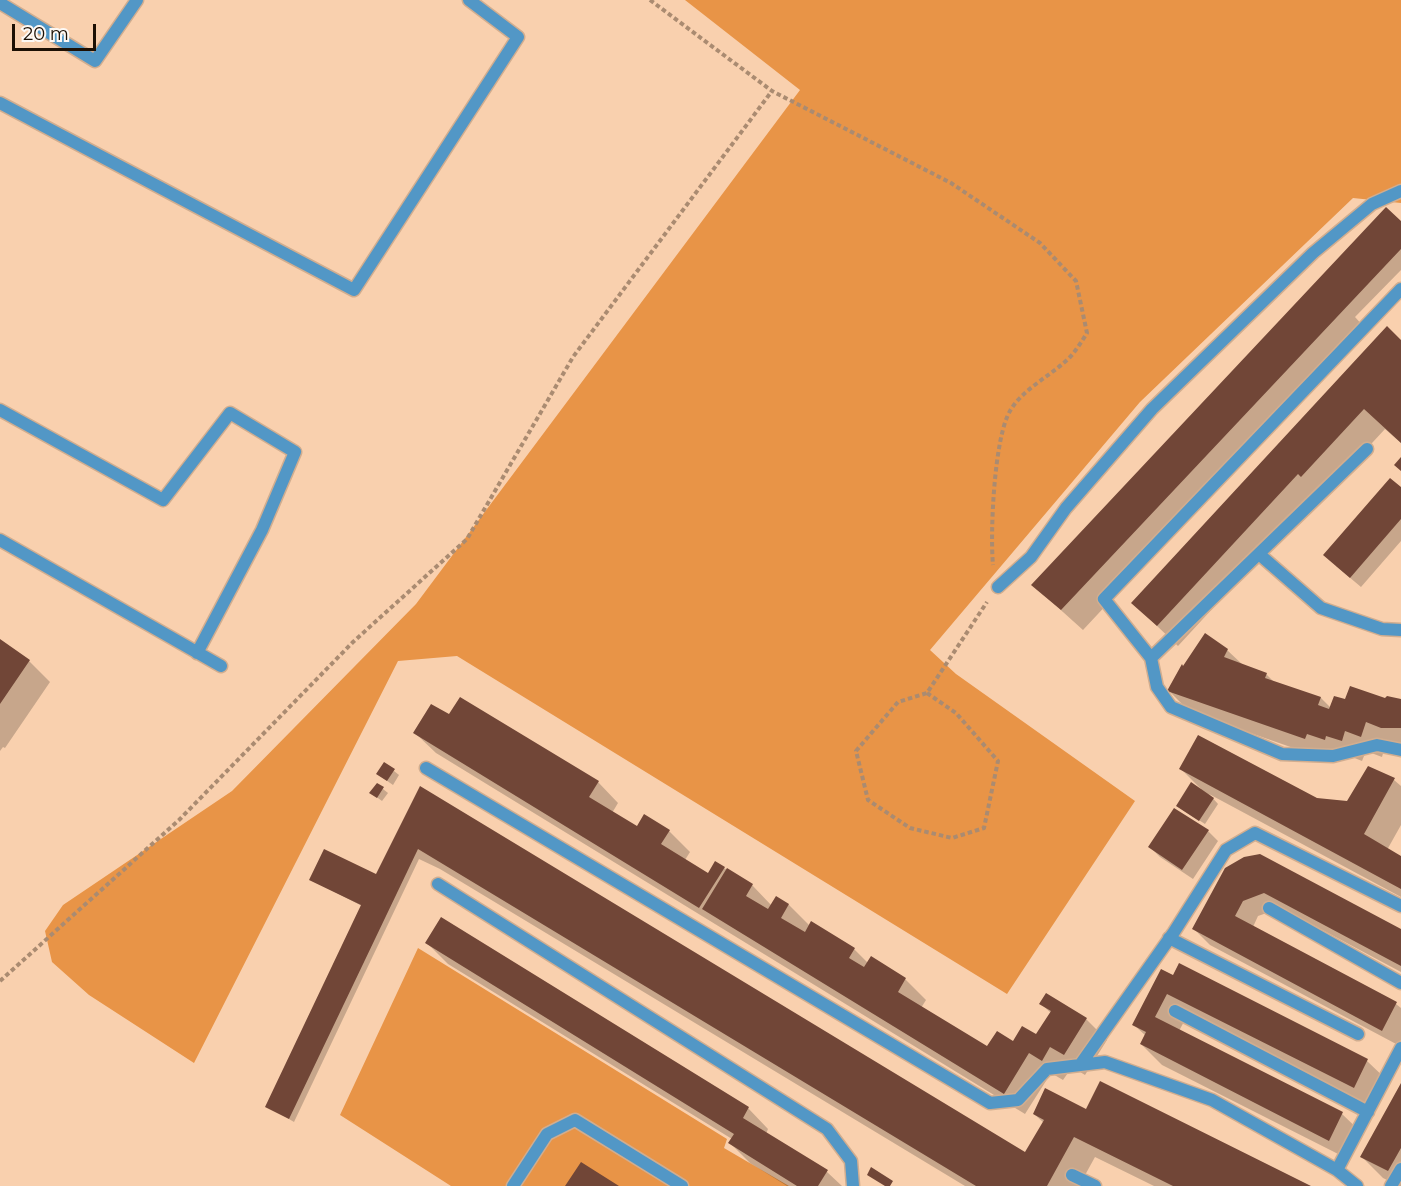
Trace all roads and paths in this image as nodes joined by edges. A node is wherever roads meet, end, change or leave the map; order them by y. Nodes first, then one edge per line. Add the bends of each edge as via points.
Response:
1 (137, 0) edge
2 (469, 0) edge
3 (650, 0) edge
4 (0, 3) edge
5 (772, 91) junction
6 (0, 103) edge
7 (1401, 191) edge
8 (1401, 290) edge
9 (0, 410) edge
10 (1367, 449) dead end
11 (0, 540) edge
12 (1259, 554) junction
13 (998, 587) junction
14 (1401, 630) edge
15 (197, 653) junction
16 (1151, 658) junction
17 (221, 666) dead end
18 (927, 693) junction
19 (1401, 750) edge
20 (426, 768) dead end
21 (438, 884) dead end
22 (1401, 906) edge
23 (1269, 908) dead end
24 (1169, 938) junction
25 (0, 981) edge
26 (1401, 983) edge
27 (1175, 1011) dead end
28 (1358, 1034) dead end
29 (1401, 1048) edge
30 (1080, 1065) junction
31 (1368, 1112) junction
32 (1337, 1170) junction
33 (1401, 1170) edge
34 (1072, 1176) dead end
35 (513, 1186) edge
36 (682, 1186) edge
37 (853, 1186) edge
38 (1095, 1186) edge
39 (1357, 1186) edge
40 (1391, 1186) edge

1 - 4 lane via 95,61
2 - 6 lane via 518,37 354,290
3 - 5 path
5 - 13 path via 951,183 1040,243 1076,281 1087,333 1071,356 1010,411 1001,443 994,497 993,551
5 - 25 path via 573,357 466,539 353,642 179,820
7 - 13 lane via 1372,204 1312,253 1152,409 1066,508 1031,557
8 - 16 lane via 1104,599
9 - 15 lane via 163,500 230,413 295,452 261,531
10 - 12 lane
11 - 15 lane
12 - 14 lane via 1321,608 1382,629
12 - 16 lane
13 - 18 path
15 - 17 lane
16 - 19 lane via 1157,687 1171,707 1282,754 1333,756 1377,746
18 - 18 path via 957,714 998,761 984,828 952,838 910,828 868,800 856,751 898,702
20 - 30 lane via 990,1102 1017,1100 1047,1069
21 - 37 lane via 826,1129 850,1161
22 - 24 lane via 1255,832 1226,850
23 - 26 lane
24 - 28 lane
24 - 30 lane
27 - 31 lane
29 - 31 lane
30 - 32 lane via 1105,1062 1212,1100
31 - 32 lane
32 - 39 lane
33 - 40 lane
34 - 38 lane
35 - 36 lane via 547,1134 575,1120

